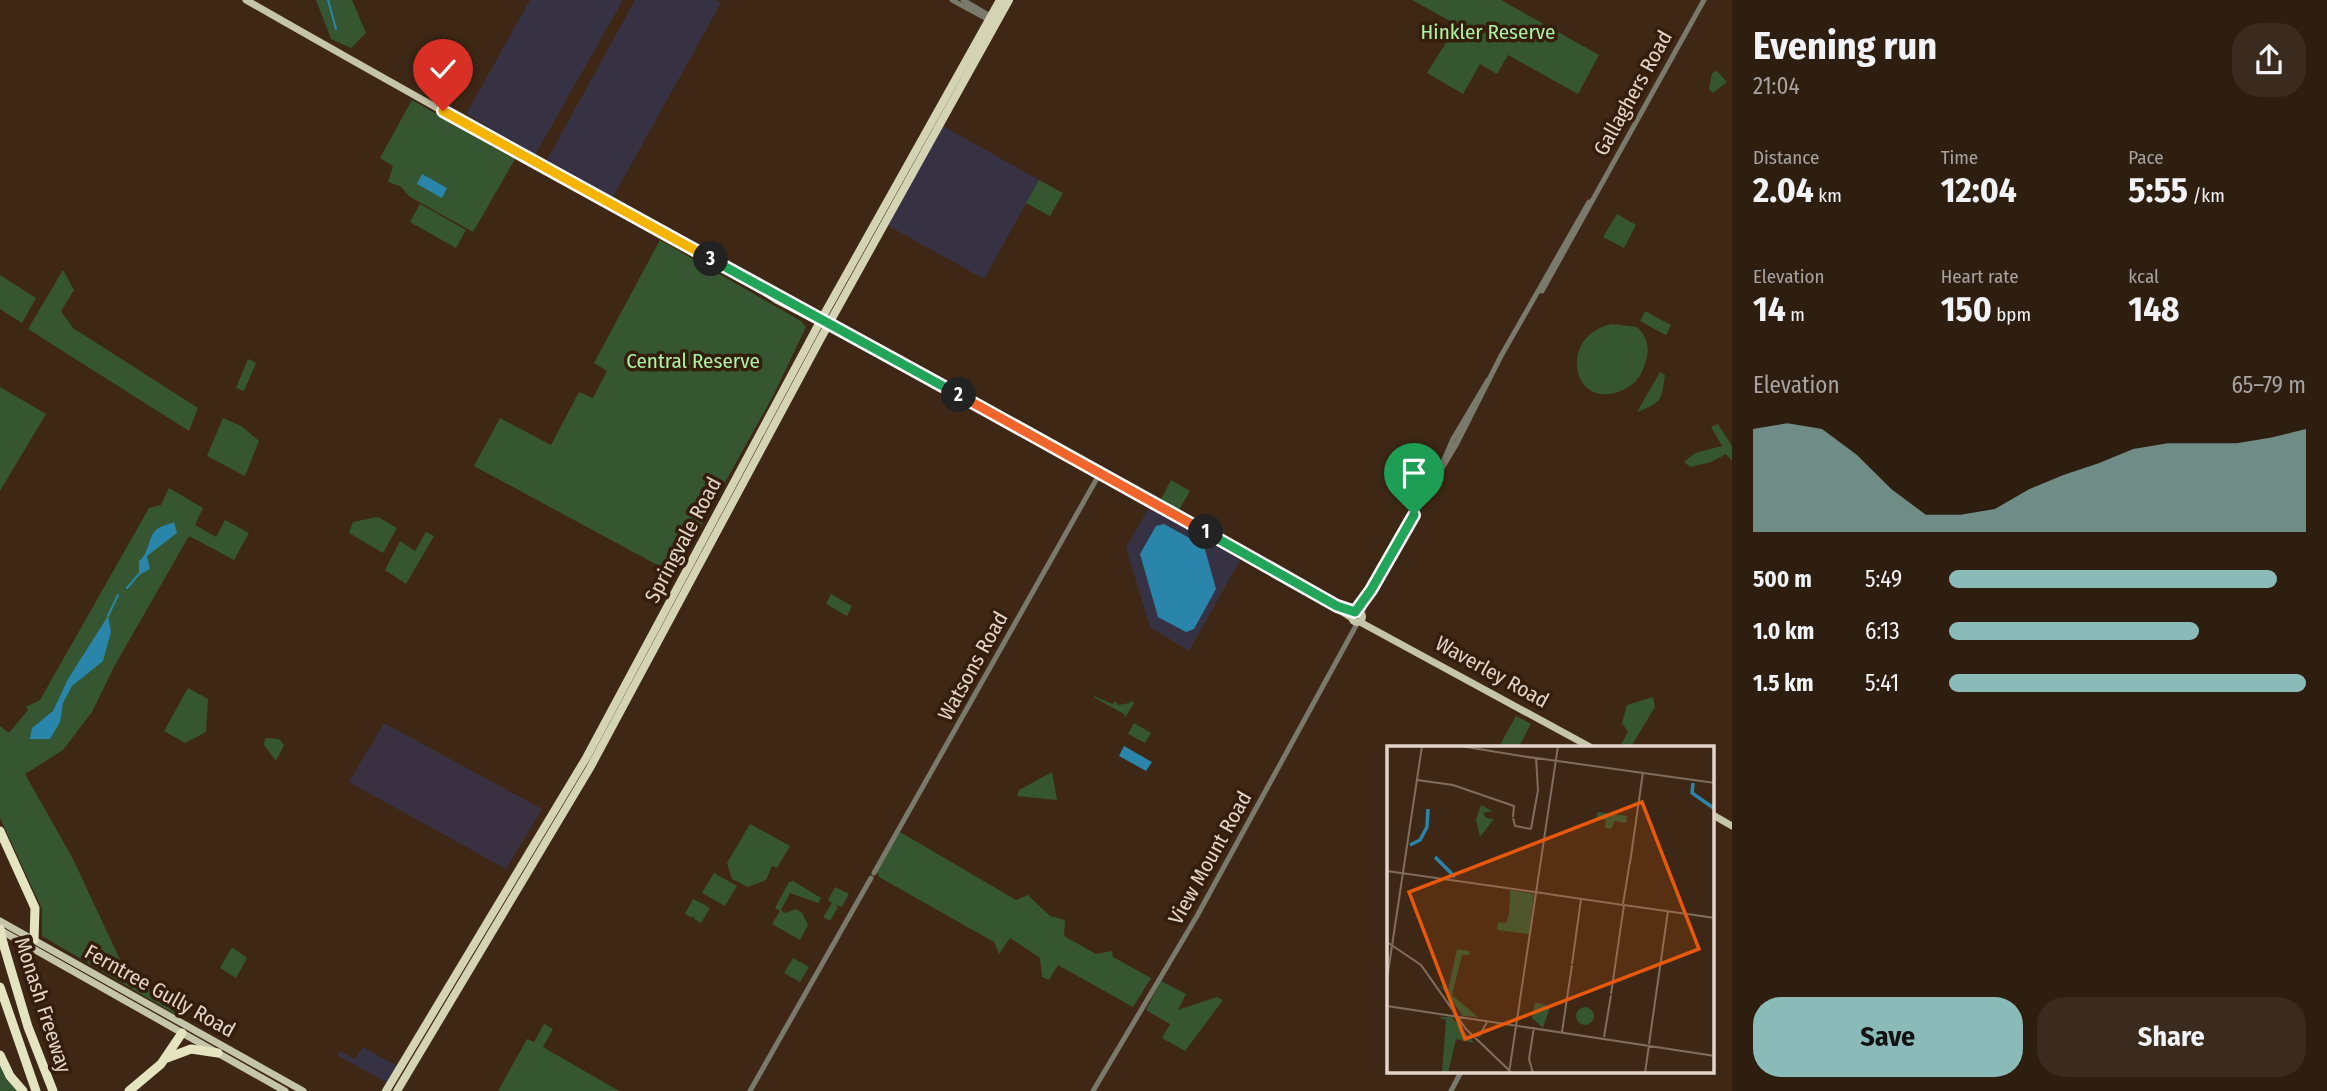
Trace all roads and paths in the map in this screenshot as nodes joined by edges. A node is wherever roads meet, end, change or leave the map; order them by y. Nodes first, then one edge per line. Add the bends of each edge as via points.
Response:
1 (246, 0) edge
2 (951, 0) edge
3 (962, 0) edge
4 (1000, 0) edge
5 (1009, 0) edge
6 (1704, 0) edge
7 (993, 20) junction
8 (831, 311) junction
9 (810, 315) junction
10 (824, 323) junction
11 (838, 330) junction
12 (811, 338) junction
13 (821, 338) junction
14 (1100, 473) junction
15 (1358, 617) junction
16 (1588, 746) edge
17 (1714, 816) edge
18 (1732, 826) edge
19 (0, 831) edge
20 (0, 921) edge
21 (0, 930) edge
22 (34, 940) junction
23 (0, 987) edge
24 (182, 1033) junction
25 (218, 1053) junction
26 (0, 1055) edge
27 (166, 1058) junction
28 (1460, 1074) edge
29 (23, 1091) edge
30 (36, 1091) edge
31 (53, 1091) edge
32 (129, 1091) edge
33 (285, 1091) edge
34 (303, 1091) edge
35 (386, 1091) edge
36 (397, 1091) edge
37 (750, 1091) edge
38 (1093, 1091) edge
39 (1451, 1091) edge

1 - 9 main road, Waverley Road
2 - 7 street
3 - 7 street
4 - 7 highway, Springvale Road
5 - 7 highway, Springvale Road
6 - 15 street, Gallaghers Road
7 - 8 highway, Springvale Road
8 - 9 main road
8 - 10 highway, Springvale Road
8 - 11 main road
9 - 10 main road, Waverley Road
9 - 12 main road
10 - 11 main road, Waverley Road
10 - 12 highway, Springvale Road
10 - 13 highway, Springvale Road
11 - 13 main road
11 - 14 main road, Waverley Road
12 - 35 highway, Springvale Road via 586,758
13 - 36 highway, Springvale Road via 595,760
14 - 15 main road, Waverley Road
14 - 37 street, Watsons Road
15 - 16 main road, Waverley Road
15 - 38 street, View Mount Road via 1351,638 1197,916
17 - 18 main road
19 - 22 highway via 35,908
20 - 22 main road, Ferntree Gully Road
21 - 24 main road, Ferntree Gully Road
21 - 31 highway, Monash Freeway, bridge via 28,1027
22 - 34 main road, Ferntree Gully Road
23 - 30 highway, Monash Freeway
24 - 25 main road, Ferntree Gully Road
24 - 27 highway
25 - 27 highway via 185,1049
25 - 33 main road, Ferntree Gully Road
26 - 29 highway
27 - 32 highway
28 - 39 street

